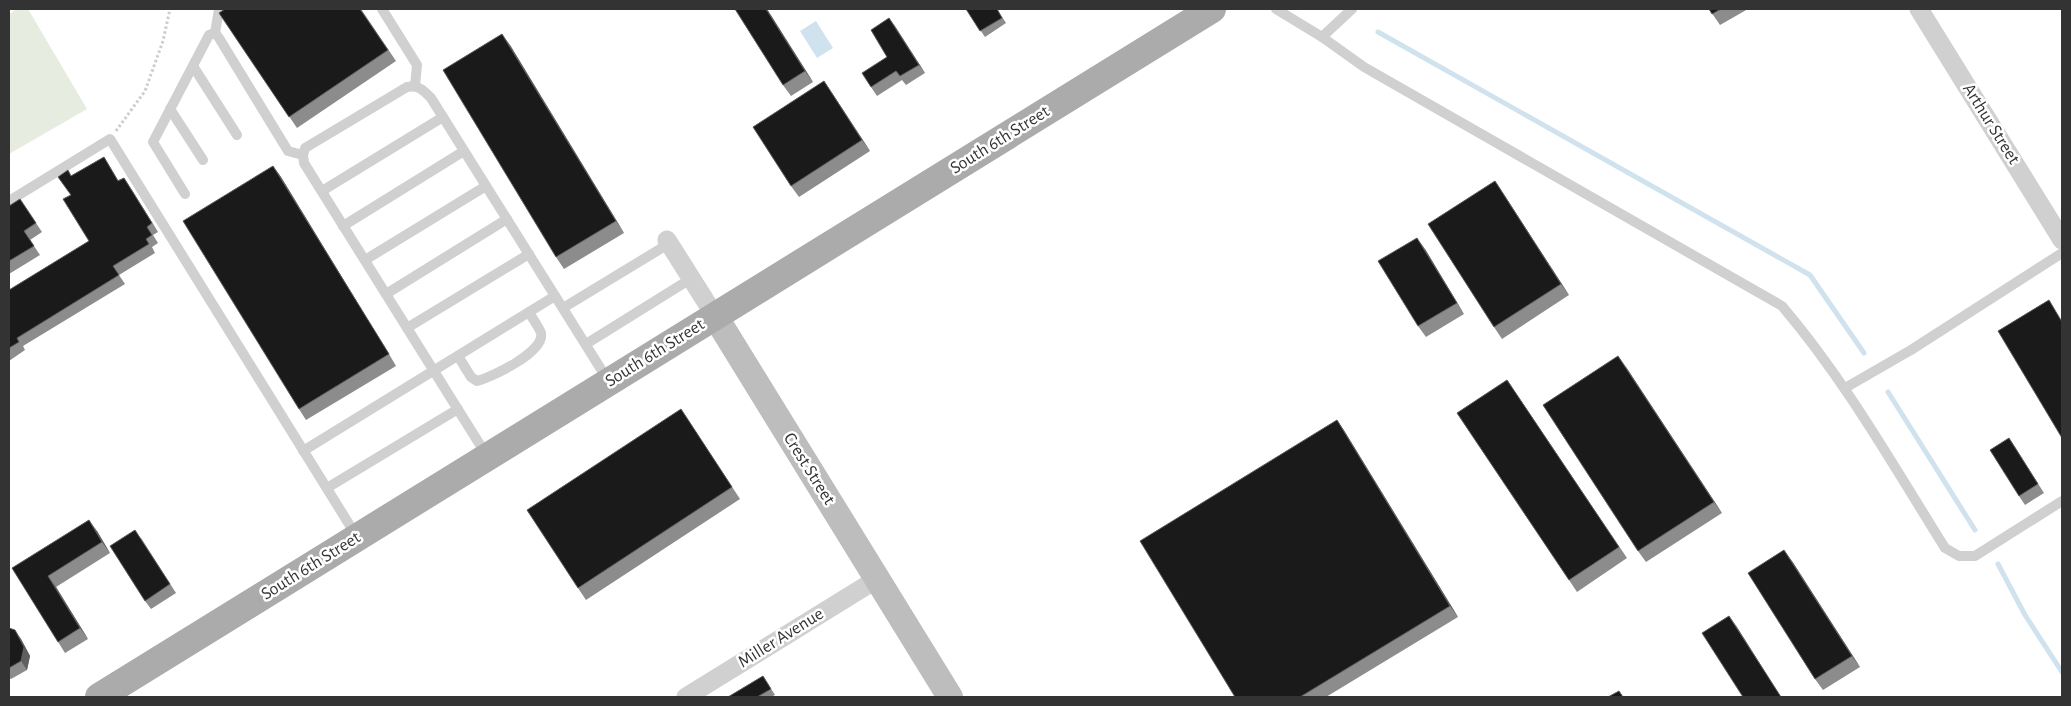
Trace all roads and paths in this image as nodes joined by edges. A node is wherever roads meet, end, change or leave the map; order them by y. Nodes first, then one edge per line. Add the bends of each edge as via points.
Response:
1 (170, 9) edge
2 (219, 9) edge
3 (382, 9) edge
4 (1212, 9) edge
5 (1276, 9) edge
6 (1352, 9) edge
7 (1919, 9) edge
8 (215, 33) junction
9 (1322, 37) junction
10 (193, 66) junction
11 (415, 86) junction
12 (170, 109) junction
13 (443, 117) junction
14 (237, 135) dead end
15 (110, 139) junction
16 (464, 151) junction
17 (303, 155) junction
18 (203, 160) dead end
19 (486, 186) junction
20 (322, 191) junction
21 (184, 194) dead end
22 (9, 201) edge
23 (507, 219) junction
24 (343, 226) junction
25 (2062, 240) edge
26 (669, 242) joint
27 (2062, 253) edge
28 (529, 254) junction
29 (365, 260) junction
30 (692, 278) junction
31 (386, 294) junction
32 (555, 296) junction
33 (563, 308) junction
34 (529, 312) junction
35 (715, 316) junction
36 (407, 328) junction
37 (586, 344) junction
38 (458, 356) junction
39 (434, 371) junction
40 (609, 382) junction
41 (1845, 388) junction
42 (458, 409) junction
43 (303, 451) junction
44 (487, 457) junction
45 (326, 488) junction
46 (2062, 501) edge
47 (358, 537) junction
48 (877, 578) junction
49 (107, 695) edge
50 (686, 697) edge
51 (950, 697) edge

1 - 15 path via 163,41 145,91
2 - 8 lane
3 - 11 lane via 417,65
4 - 35 main road, South 6th Street
5 - 9 lane
6 - 9 lane
7 - 25 street, Arthur Street
8 - 10 lane via 209,35
8 - 17 lane via 288,151
9 - 41 lane via 1364,67 1782,306 1816,346
10 - 12 lane
10 - 14 lane
11 - 13 lane via 427,93
11 - 17 lane via 408,87 305,148
12 - 18 lane
12 - 21 lane via 153,142
13 - 16 lane
13 - 20 lane
15 - 22 lane
15 - 43 lane
16 - 19 lane
16 - 24 lane
17 - 20 lane via 304,163
19 - 23 lane
19 - 29 lane
20 - 24 lane
23 - 28 lane
23 - 31 lane
24 - 29 lane
26 - 30 street, Crest Street
26 - 33 lane
27 - 41 lane via 1911,350
28 - 32 lane
28 - 36 lane
29 - 31 lane
30 - 35 street, Crest Street
30 - 37 lane
31 - 36 lane
32 - 33 lane
32 - 34 lane
33 - 37 lane
34 - 38 lane
34 - 38 lane via 541,333 540,344 534,351 489,378 477,381
35 - 40 main road, South 6th Street
35 - 48 street, Crest Street
36 - 39 lane
37 - 40 lane
38 - 39 lane
39 - 42 lane
39 - 43 lane
40 - 44 main road, South 6th Street
41 - 46 lane via 1944,548 1959,556 1975,556
42 - 44 lane
42 - 45 lane
43 - 45 lane
44 - 47 main road, South 6th Street
45 - 47 lane
47 - 49 main road, South 6th Street
48 - 50 street, Miller Avenue
48 - 51 street, Crest Street

